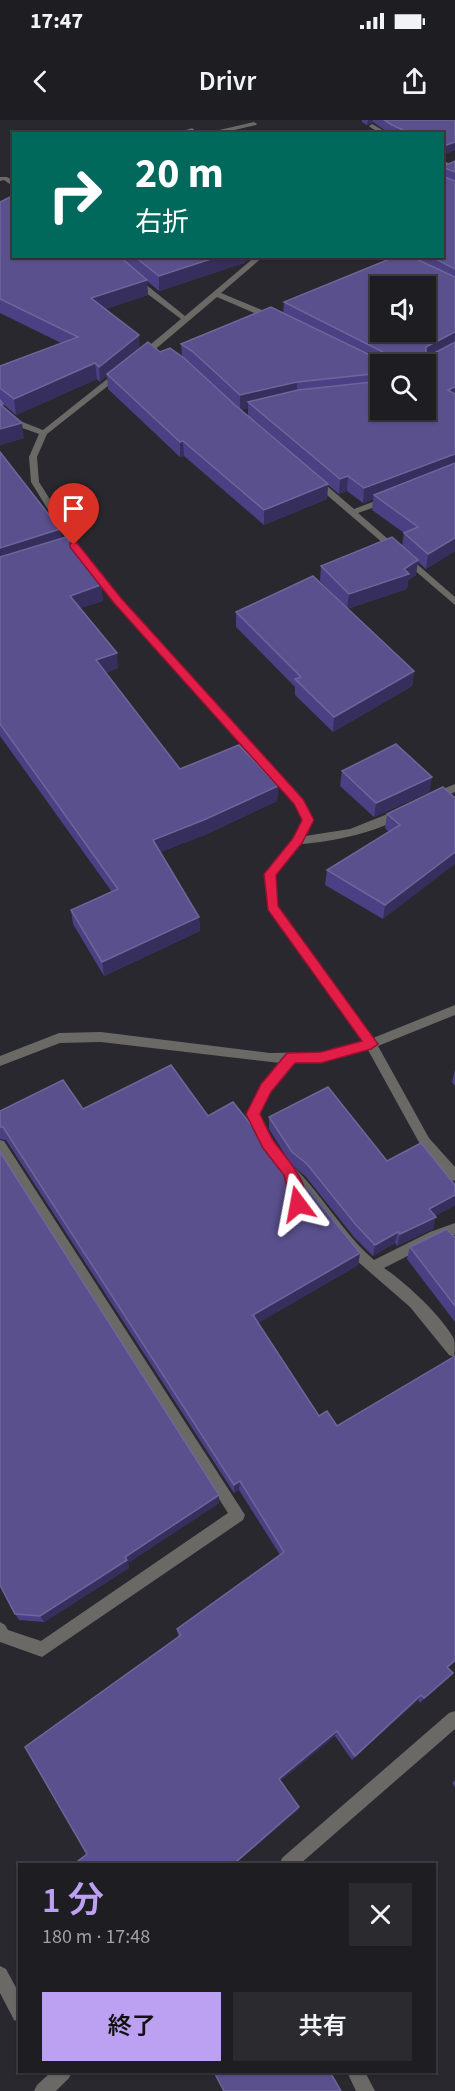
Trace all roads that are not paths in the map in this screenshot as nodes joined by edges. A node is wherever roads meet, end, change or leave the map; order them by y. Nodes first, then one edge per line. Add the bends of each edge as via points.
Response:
1 (254, 122) edge
2 (372, 126) dead end
3 (214, 132) edge
4 (262, 132) edge
5 (382, 132) edge
6 (259, 258) edge
7 (126, 272) edge
8 (216, 294) junction
9 (185, 319) junction
10 (280, 321) edge
11 (136, 362) edge
12 (126, 369) edge
13 (0, 406) edge
14 (45, 433) junction
15 (309, 475) edge
16 (396, 496) edge
17 (354, 512) junction
18 (74, 545) junction
19 (63, 549) edge
20 (455, 602) edge
21 (455, 788) edge
22 (298, 840) junction
23 (455, 1010) edge
24 (371, 1044) junction
25 (292, 1057) junction
26 (0, 1061) edge
27 (0, 1145) edge
28 (290, 1171) junction
29 (455, 1176) edge
30 (298, 1204) edge
31 (455, 1229) edge
32 (372, 1267) junction
33 (454, 1352) edge
34 (0, 1630) edge
35 (455, 1719) edge
36 (289, 1863) edge
37 (0, 1976) edge
38 (18, 2010) edge
39 (357, 2073) edge
40 (366, 2091) edge

1 - 3 street
1 - 4 street
2 - 5 street
6 - 8 street
7 - 9 street
8 - 9 street
8 - 10 street
9 - 11 street via 158,348
12 - 14 street
13 - 14 street via 17,423
14 - 18 street via 33,457 35,482
15 - 17 street
16 - 17 street
17 - 20 street
18 - 19 street
18 - 22 street via 117,601 298,802 308,820
21 - 22 street via 380,823 325,840
22 - 24 street via 270,874 272,907
23 - 24 street
24 - 25 street via 321,1057
24 - 29 street via 424,1142
25 - 26 street via 270,1058 101,1037 59,1038
25 - 28 street via 266,1088 253,1114 268,1144
27 - 34 street via 238,1515 42,1649 3,1636
28 - 30 street
28 - 32 street
31 - 32 street
32 - 33 street via 421,1308
35 - 36 street
37 - 38 street
39 - 40 street

